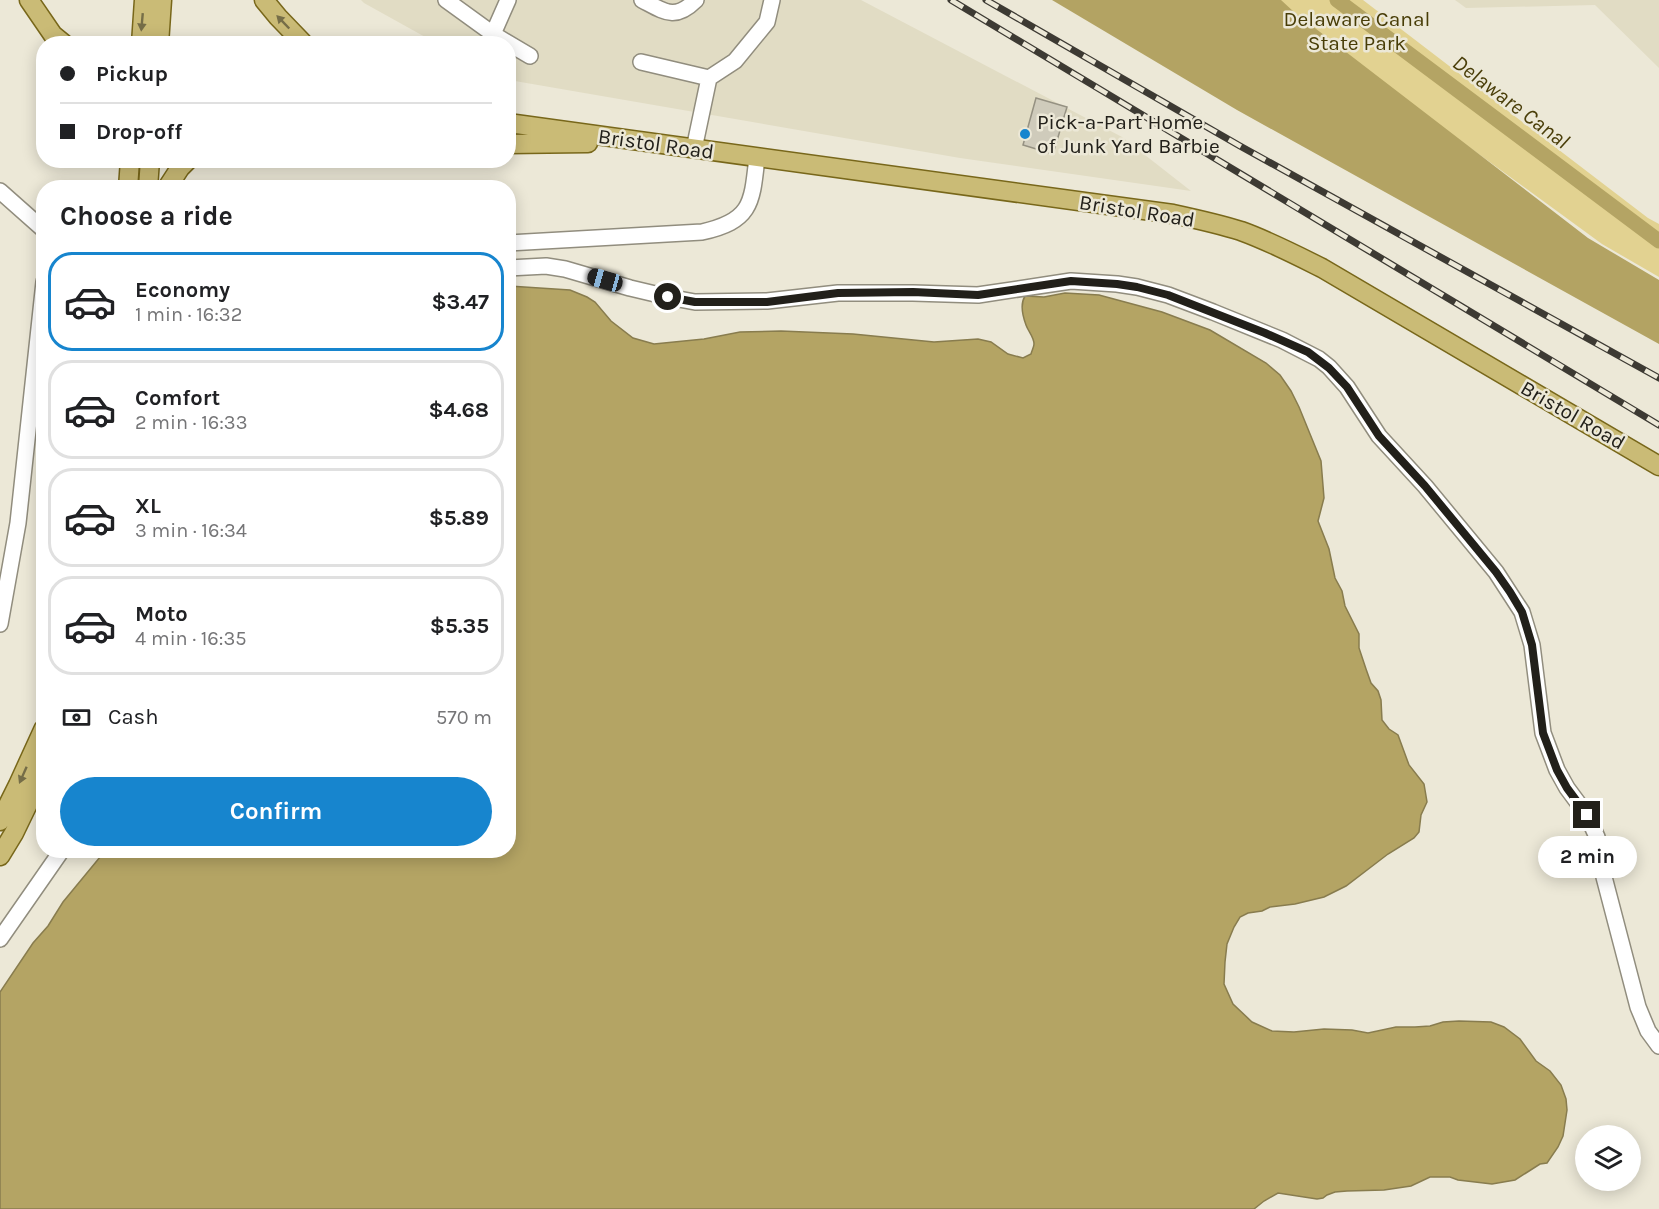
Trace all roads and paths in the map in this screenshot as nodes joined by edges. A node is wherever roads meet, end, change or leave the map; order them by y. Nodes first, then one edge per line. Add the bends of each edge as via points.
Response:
1 (17, 0) edge
2 (29, 0) edge
3 (144, 0) edge
4 (162, 0) edge
5 (264, 0) edge
6 (446, 0) edge
7 (508, 0) edge
8 (642, 0) edge
9 (696, 0) edge
10 (772, 0) edge
11 (493, 34) junction
12 (44, 36) edge
13 (54, 36) edge
14 (142, 36) edge
15 (160, 36) edge
16 (296, 36) edge
17 (496, 36) edge
18 (516, 48) edge
19 (530, 56) dead end
20 (641, 62) dead end
21 (709, 78) junction
22 (516, 125) edge
23 (624, 139) junction
24 (516, 144) edge
25 (694, 149) junction
26 (757, 157) junction
27 (0, 191) edge
28 (36, 223) edge
29 (516, 243) edge
30 (516, 268) edge
31 (36, 356) edge
32 (1659, 466) edge
33 (0, 624) edge
34 (36, 746) edge
35 (36, 788) edge
36 (0, 821) edge
37 (0, 856) edge
38 (56, 858) edge
39 (0, 939) edge
40 (1659, 1046) edge

1 - 12 main road
2 - 13 main road
3 -> 14 main road
4 - 15 main road
16 -> 5 main road
6 - 11 street
7 - 11 street
8 - 9 street via 668,13 686,10
10 - 21 street via 767,22 735,61
11 - 17 street
18 - 19 street
20 - 21 street
21 - 25 street
22 - 23 main road, Bristol Road
23 - 24 main road
23 - 25 main road, Bristol Road
25 - 26 main road, Bristol Road
26 - 29 street via 751,198 734,221 721,228
26 - 32 main road, Bristol Road via 1173,214 1243,232 1322,268
27 - 28 street
30 - 40 street via 566,269 695,302 767,302 838,293 978,295 1071,281 1117,284 1168,295 1214,312 1319,359 1347,387 1379,436 1496,572 1522,612 1532,645 1543,733 1557,770 1597,837 1638,1007
31 - 33 street via 18,523
34 -> 36 main road
35 - 37 main road
38 - 39 street

